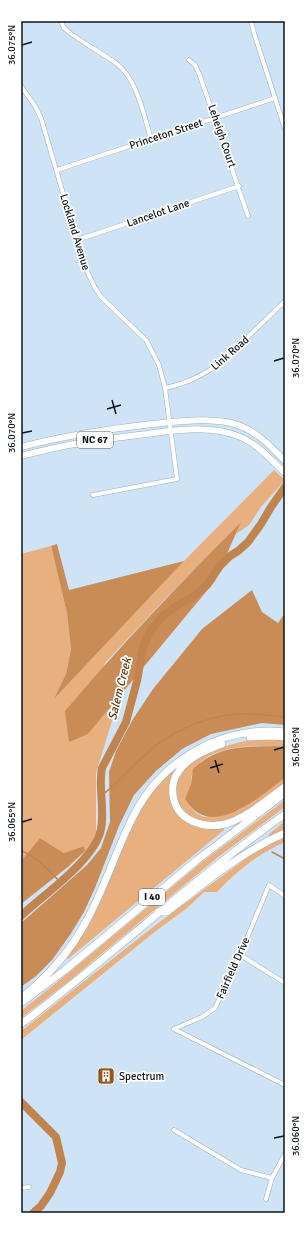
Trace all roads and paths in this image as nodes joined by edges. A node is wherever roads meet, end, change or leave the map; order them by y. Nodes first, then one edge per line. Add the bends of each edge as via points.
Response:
1 (61, 21) edge
2 (251, 21) edge
3 (189, 60) dead end
4 (21, 86) edge
5 (275, 98) junction
6 (215, 118) junction
7 (285, 129) edge
8 (151, 139) junction
9 (57, 170) junction
10 (239, 186) junction
11 (248, 216) dead end
12 (78, 240) junction
13 (285, 301) edge
14 (165, 388) junction
15 (169, 422) junction
16 (170, 431) junction
17 (21, 447) edge
18 (21, 456) edge
19 (285, 461) edge
20 (283, 471) edge
21 (93, 495) dead end
22 (285, 732) edge
23 (285, 737) edge
24 (285, 787) edge
25 (285, 793) edge
26 (285, 814) edge
27 (285, 833) edge
28 (285, 896) edge
29 (158, 912) junction
30 (240, 954) junction
31 (285, 983) edge
32 (21, 998) edge
33 (21, 1003) edge
34 (21, 1024) edge
35 (285, 1085) edge
36 (174, 1130) dead end
37 (285, 1154) edge
38 (272, 1178) junction
39 (29, 1187) dead end
40 (21, 1188) edge
41 (266, 1199) dead end

1 - 8 street via 70,33 117,64 127,74
2 - 5 street
3 - 6 street, Leheigh Court via 195,64
4 - 9 street, Lockland Avenue via 41,118
5 - 6 street, Princeton Street
5 - 7 street
6 - 8 street, Princeton Street
6 - 10 street, Leheigh Court
8 - 9 street, Princeton Street
9 - 12 street, Lockland Avenue
10 - 11 street, Leheigh Court
10 - 12 street, Lancelot Lane
12 - 14 street, Lockland Avenue via 84,265 95,288 102,298 146,340 159,365
13 - 14 street, Link Road via 223,362 193,380
14 - 15 street, Lockland Avenue
15 - 16 street, Lockland Avenue
15 - 17 main road, NC 67 via 87,433
15 - 19 main road, NC 67 via 197,420 232,423 247,429 269,444
16 - 18 main road, NC 67 via 98,440
16 - 20 main road, NC 67 via 218,430 238,436 261,449
16 - 21 street, Lockland Avenue via 177,479
22 - 32 highway via 250,732 209,743 182,759 157,781 132,817 81,931 52,970
23 - 24 highway via 244,738 206,750 180,769 174,779 172,790 174,802 183,816 197,824 210,826 246,815
25 - 33 highway, I 40 via 197,860 65,970
26 - 29 highway, I 40 via 222,860
27 - 29 highway via 240,857 166,912
28 - 30 street, Fairfield Drive via 269,885
29 - 34 highway, I 40
30 - 31 street
30 - 35 street, Fairfield Drive via 215,1008 202,1017 174,1029
36 - 38 street via 242,1170
37 - 38 street
38 - 41 street
39 - 40 street

